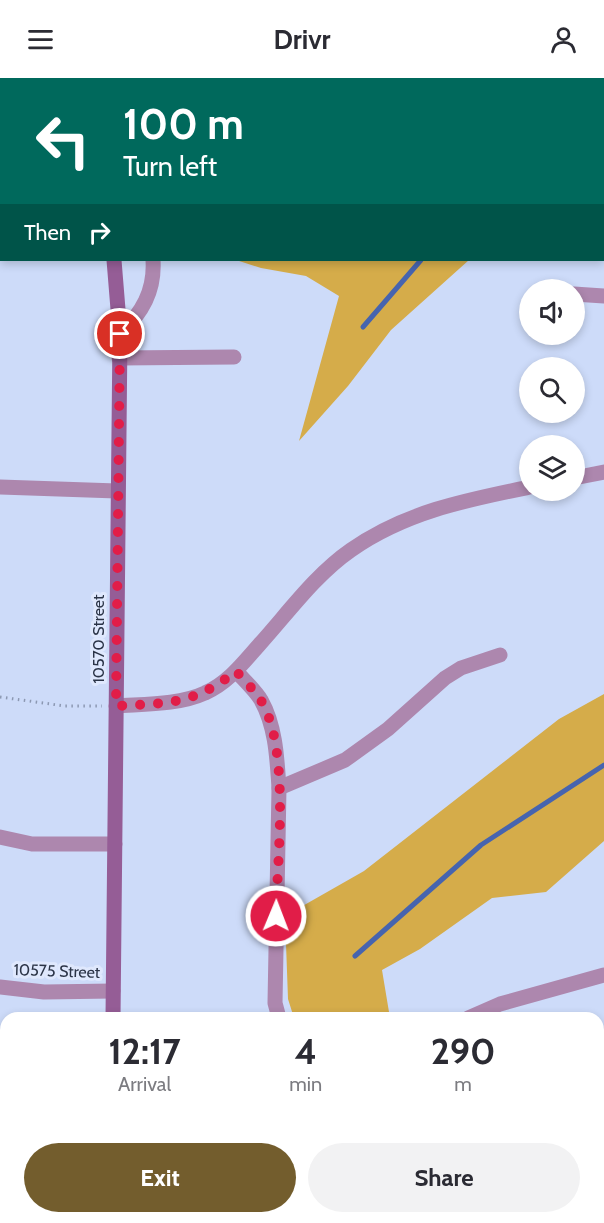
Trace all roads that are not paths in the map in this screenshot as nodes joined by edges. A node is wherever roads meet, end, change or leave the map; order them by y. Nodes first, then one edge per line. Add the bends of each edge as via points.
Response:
1 (114, 261) edge
2 (153, 261) edge
3 (585, 295) edge
4 (604, 296) edge
5 (120, 334) junction
6 (234, 357) dead end
7 (119, 358) junction
8 (604, 472) edge
9 (585, 476) edge
10 (0, 487) edge
11 (519, 489) edge
12 (117, 491) junction
13 (500, 655) dead end
14 (236, 671) junction
15 (116, 706) junction
16 (279, 788) junction
17 (0, 837) edge
18 (115, 843) junction
19 (604, 975) edge
20 (0, 987) edge
21 (113, 990) junction
22 (113, 1012) edge
23 (277, 1012) edge
24 (482, 1012) edge

1 - 5 street, 10570 Street
2 - 5 street via 146,303
3 - 4 street
5 - 7 street, 10570 Street
6 - 7 street
7 - 12 street, 10570 Street
8 - 9 street
10 - 12 street
11 - 14 street via 437,507 375,534 319,577
12 - 15 street, 10570 Street
13 - 16 street via 461,668 445,678 388,729 345,760
14 - 15 street via 219,685 192,698
14 - 16 street via 260,700 268,718
15 - 18 street, 10570 Street
16 - 23 street
17 - 18 street via 32,844
18 - 21 street, 10570 Street
19 - 24 street
20 - 21 street, 10575 Street via 44,992
21 - 22 street, 10570 Street

